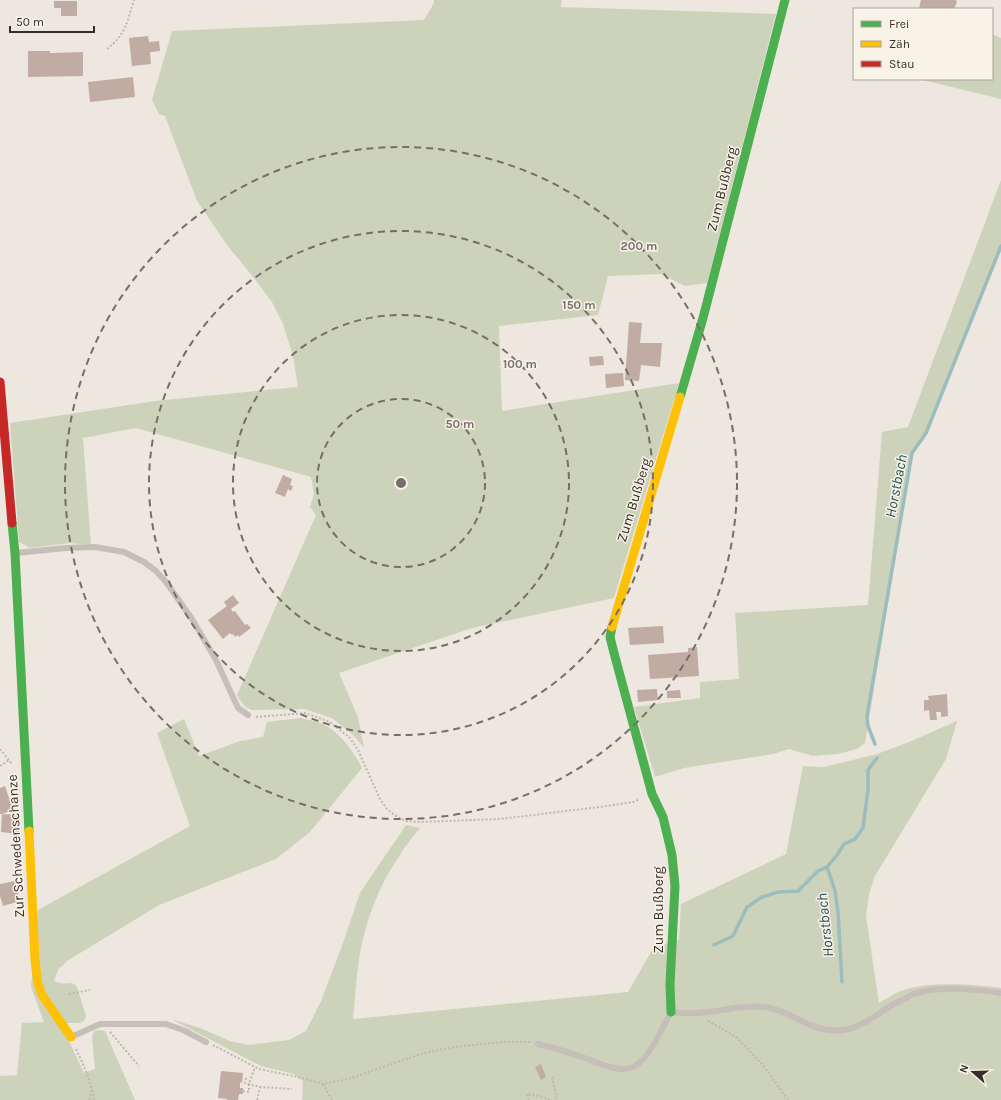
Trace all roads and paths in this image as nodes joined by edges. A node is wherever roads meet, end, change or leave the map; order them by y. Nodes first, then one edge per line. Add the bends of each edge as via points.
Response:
1 (134, 0) edge
2 (784, 0) edge
3 (107, 49) dead end
4 (0, 382) edge
5 (15, 553) junction
6 (248, 715) joint
7 (0, 749) edge
8 (0, 766) edge
9 (652, 794) junction
10 (90, 990) dead end
11 (1001, 993) edge
12 (69, 994) dead end
13 (671, 1012) junction
14 (692, 1014) junction
15 (104, 1024) junction
16 (71, 1037) junction
17 (206, 1042) joint
18 (538, 1044) joint
19 (139, 1066) dead end
20 (255, 1067) junction
21 (552, 1077) dead end
22 (246, 1078) dead end
23 (249, 1084) junction
24 (323, 1084) junction
25 (260, 1087) junction
26 (92, 1088) junction
27 (292, 1089) dead end
28 (243, 1091) dead end
29 (89, 1100) edge
30 (94, 1100) edge
31 (257, 1100) edge
32 (332, 1100) edge
33 (529, 1100) edge
34 (551, 1100) edge
35 (557, 1100) edge
36 (788, 1100) edge

1 - 3 path via 123,34
2 - 9 street, Zum Bußberg via 703,318 610,637
4 - 5 street, Zur Schwedenschanze
5 - 6 lane via 95,547 124,552 144,562 166,582 192,619 216,660 238,708
5 - 16 street, Zur Schwedenschanze via 35,961 42,995
6 - 9 path via 257,717 305,713 330,722 350,738 358,750 387,809 406,821 500,819 633,802
7 - 8 path via 9,760
9 - 13 street, Zum Bußberg via 663,817 676,886 670,984
10 - 12 path
11 - 14 lane via 940,989 915,994 850,1029 831,1031 810,1026 778,1010 766,1007 754,1006
13 - 14 lane
13 - 18 lane via 643,1060 630,1068 602,1065
14 - 36 path via 736,1037 762,1064
15 - 16 lane
15 - 17 lane via 166,1024
15 - 19 path
16 - 26 path
17 - 20 path
18 - 24 path via 503,1042 454,1047 424,1053 348,1079
20 - 23 path
20 - 24 path
21 - 35 path
22 - 23 path via 245,1083
23 - 25 path
23 - 28 path via 249,1092
24 - 32 path
25 - 27 path
25 - 31 path
26 - 29 path
26 - 30 path
33 - 34 path via 527,1094

